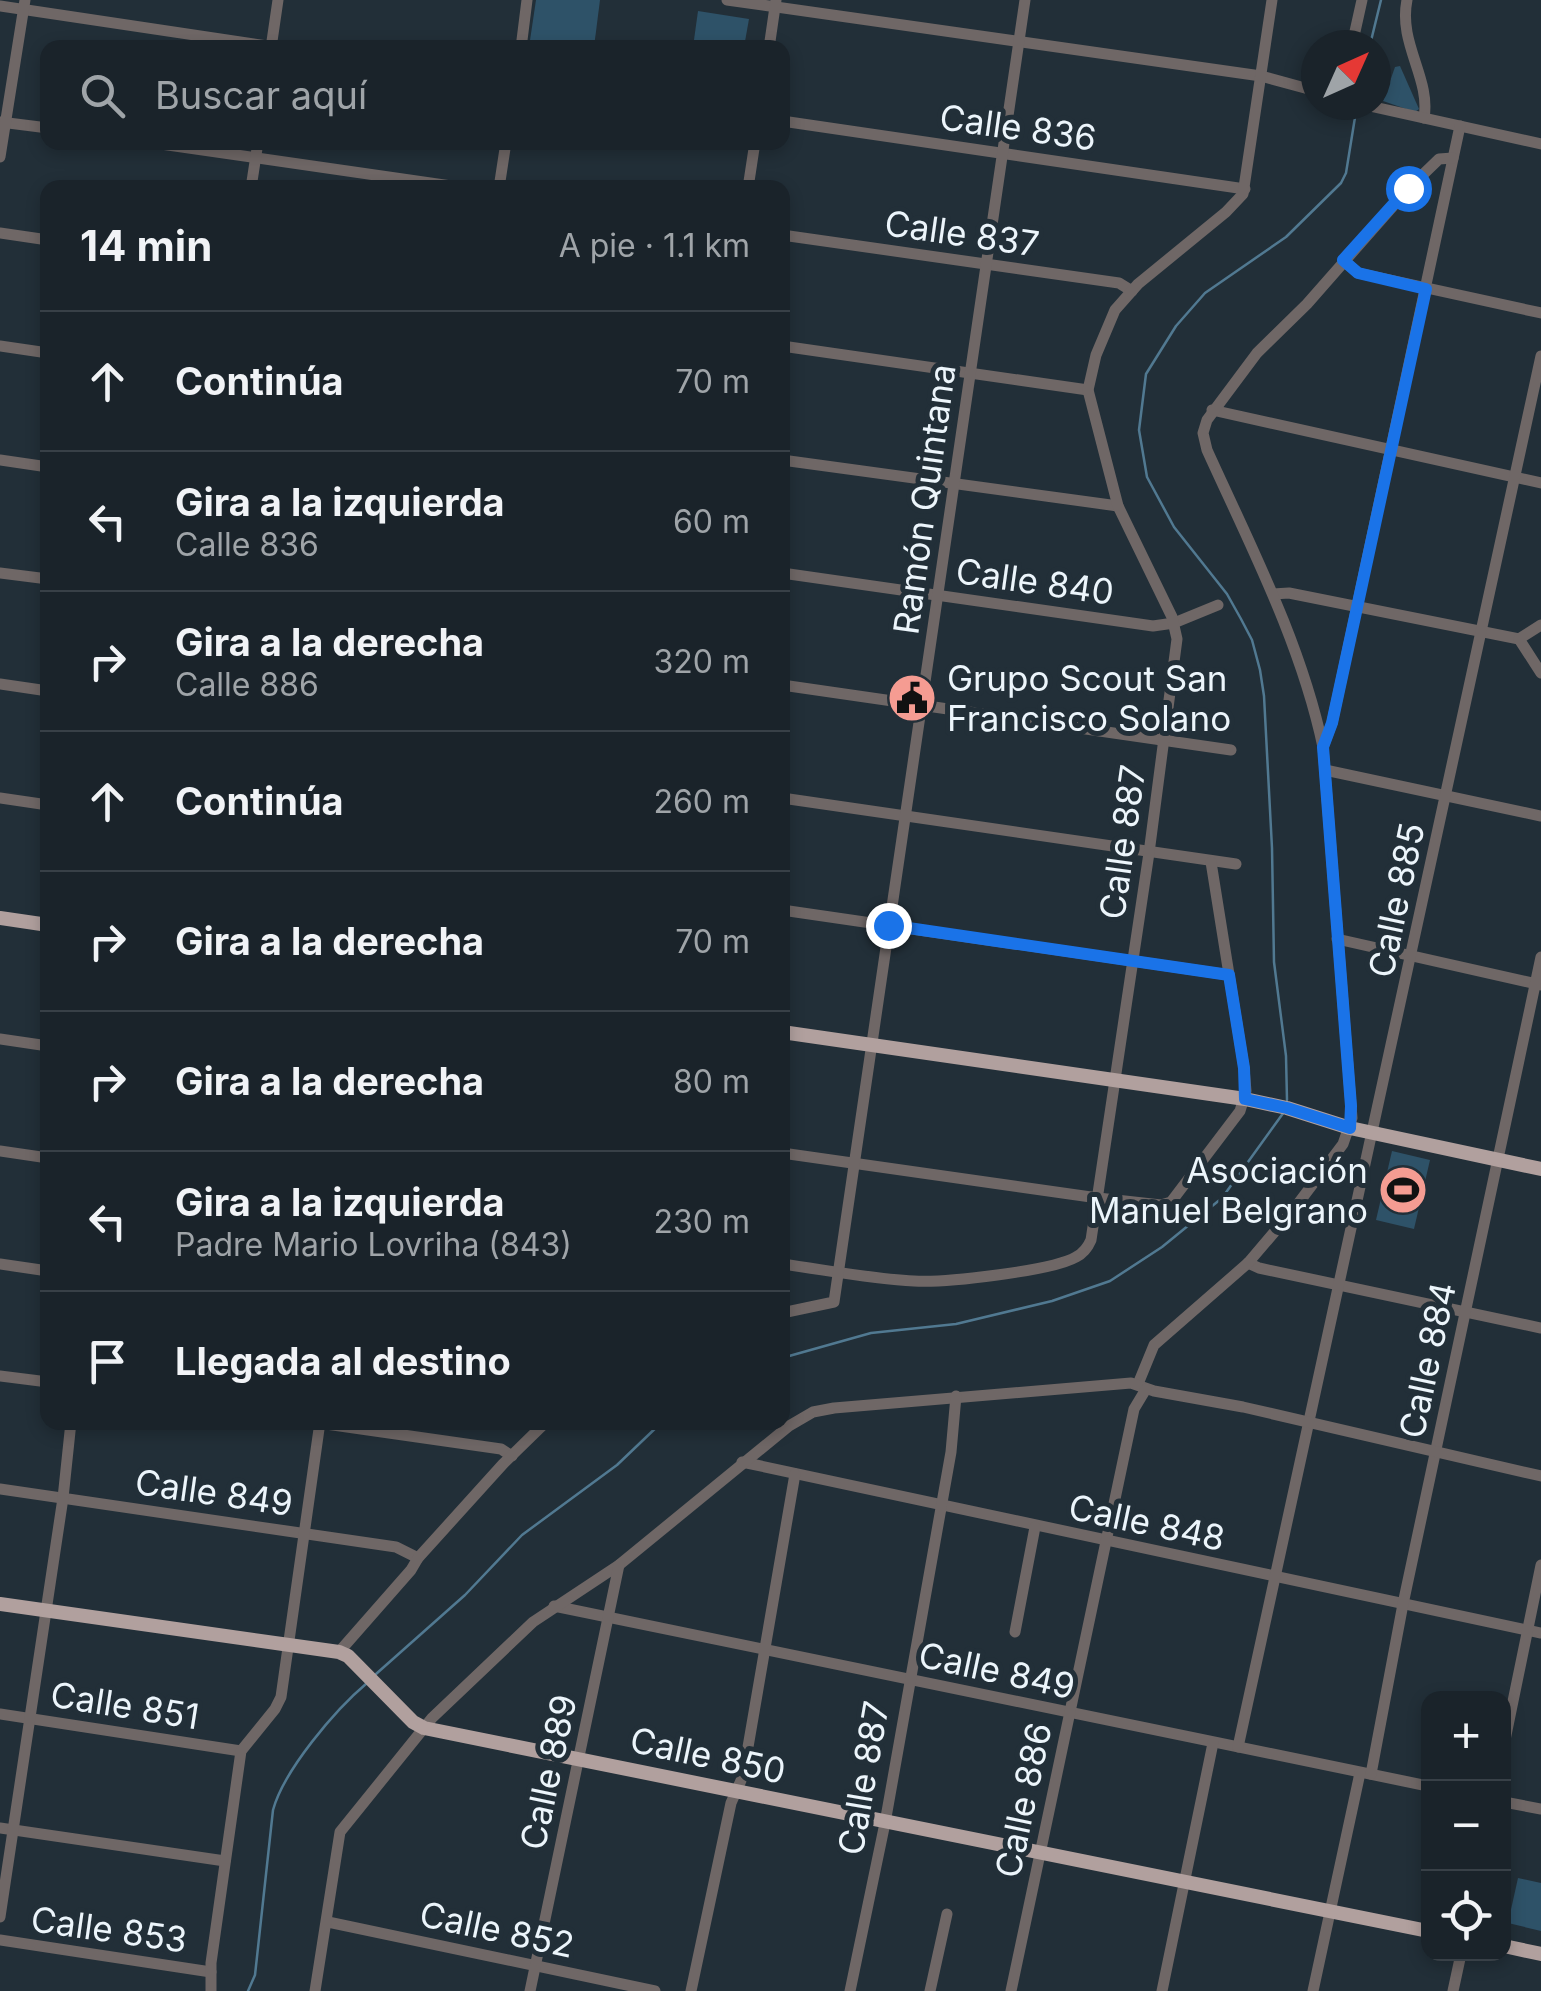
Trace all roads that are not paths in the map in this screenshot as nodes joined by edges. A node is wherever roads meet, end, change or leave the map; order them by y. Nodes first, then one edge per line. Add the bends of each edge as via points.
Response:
1 (278, 0) edge
2 (527, 0) edge
3 (727, 0) edge
4 (1025, 0) edge
5 (1272, 0) edge
6 (1362, 0) edge
7 (1407, 0) edge
8 (775, 3) edge
9 (24, 5) edge
10 (0, 6) edge
11 (1355, 30) edge
12 (231, 40) edge
13 (273, 40) edge
14 (522, 40) edge
15 (770, 40) edge
16 (1019, 41) junction
17 (1261, 76) junction
18 (1301, 87) edge
19 (1391, 111) edge
20 (1424, 118) junction
21 (2, 122) edge
22 (790, 122) edge
23 (1460, 126) junction
24 (40, 127) edge
25 (1541, 144) edge
26 (201, 150) edge
27 (256, 150) edge
28 (505, 150) edge
29 (754, 150) edge
30 (1002, 153) junction
31 (0, 156) edge
32 (255, 158) junction
33 (1453, 158) junction
34 (252, 180) edge
35 (409, 180) edge
36 (499, 180) edge
37 (749, 180) edge
38 (1245, 188) junction
39 (0, 233) edge
40 (790, 237) edge
41 (40, 239) edge
42 (1343, 260) junction
43 (985, 264) junction
44 (1426, 289) junction
45 (1132, 290) junction
46 (1541, 312) edge
47 (0, 346) edge
48 (790, 347) edge
49 (40, 352) edge
50 (1541, 356) edge
51 (970, 375) junction
52 (1088, 390) junction
53 (1212, 410) junction
54 (1390, 451) junction
55 (0, 460) edge
56 (790, 461) edge
57 (40, 466) edge
58 (1516, 478) junction
59 (1541, 483) edge
60 (954, 486) junction
61 (1118, 506) junction
62 (0, 573) edge
63 (790, 574) edge
64 (40, 579) edge
65 (1273, 594) junction
66 (938, 595) junction
67 (1218, 605) dead end
68 (1356, 606) junction
69 (1174, 623) junction
70 (1541, 625) edge
71 (1478, 633) junction
72 (1519, 639) junction
73 (1541, 673) edge
74 (0, 684) edge
75 (790, 687) edge
76 (40, 690) edge
77 (922, 706) junction
78 (1164, 741) junction
79 (1323, 747) junction
80 (1230, 750) dead end
81 (1325, 770) junction
82 (1446, 794) junction
83 (0, 798) edge
84 (790, 799) edge
85 (40, 804) edge
86 (905, 816) junction
87 (1541, 816) edge
88 (1150, 853) junction
89 (1212, 862) junction
90 (1236, 864) dead end
91 (790, 911) edge
92 (0, 918) edge
93 (40, 924) edge
94 (888, 925) junction
95 (1337, 939) junction
96 (1412, 957) junction
97 (1541, 957) edge
98 (1133, 962) junction
99 (1229, 975) junction
100 (1538, 984) edge
101 (790, 1033) edge
102 (0, 1038) edge
103 (40, 1045) edge
104 (873, 1045) junction
105 (1115, 1081) junction
106 (1245, 1099) junction
107 (1344, 1126) junction
108 (1374, 1134) junction
109 (0, 1151) edge
110 (790, 1154) edge
111 (40, 1157) edge
112 (1497, 1159) junction
113 (856, 1164) junction
114 (1541, 1169) edge
115 (1098, 1198) junction
116 (1248, 1263) junction
117 (0, 1264) edge
118 (790, 1265) edge
119 (40, 1270) edge
120 (839, 1271) junction
121 (1341, 1286) junction
122 (790, 1311) edge
123 (1465, 1312) junction
124 (1541, 1328) edge
125 (0, 1376) edge
126 (40, 1381) edge
127 (1142, 1386) junction
128 (956, 1396) junction
129 (790, 1425) edge
130 (1310, 1425) junction
131 (70, 1430) edge
132 (319, 1430) edge
133 (369, 1430) edge
134 (538, 1430) edge
135 (783, 1430) edge
136 (1436, 1451) junction
137 (512, 1456) junction
138 (742, 1462) junction
139 (796, 1474) junction
140 (1541, 1476) edge
141 (0, 1489) edge
142 (63, 1498) junction
143 (939, 1505) junction
144 (1035, 1527) junction
145 (306, 1532) junction
146 (1106, 1540) junction
147 (418, 1558) junction
148 (619, 1564) junction
149 (1541, 1566) edge
150 (1277, 1577) junction
151 (0, 1604) edge
152 (1403, 1604) junction
153 (554, 1606) junction
154 (46, 1610) junction
155 (608, 1617) junction
156 (1527, 1630) junction
157 (1015, 1632) dead end
158 (1541, 1634) edge
159 (287, 1644) junction
160 (767, 1651) junction
161 (338, 1652) junction
162 (908, 1680) junction
163 (1511, 1710) edge
164 (1069, 1713) junction
165 (0, 1714) edge
166 (30, 1718) junction
167 (424, 1728) junction
168 (1213, 1743) junction
169 (1238, 1747) junction
170 (241, 1751) junction
171 (578, 1758) junction
172 (1365, 1774) junction
173 (1421, 1785) edge
174 (736, 1790) junction
175 (1511, 1804) edge
176 (1541, 1810) edge
177 (885, 1823) junction
178 (0, 1828) edge
179 (14, 1830) junction
180 (1040, 1854) junction
181 (226, 1861) junction
182 (1183, 1883) junction
183 (1329, 1911) junction
184 (947, 1914) dead end
185 (0, 1918) edge
186 (328, 1922) junction
187 (1421, 1930) edge
188 (0, 1940) edge
189 (1511, 1948) edge
190 (1541, 1954) edge
191 (1459, 1961) edge
192 (536, 1966) junction
193 (211, 1972) junction
194 (210, 1991) edge
195 (314, 1991) edge
196 (530, 1991) edge
197 (655, 1991) edge
198 (691, 1991) edge
199 (850, 1991) edge
200 (930, 1991) edge
201 (1011, 1991) edge
202 (1162, 1991) edge
203 (1313, 1991) edge
204 (1453, 1991) edge

1 - 13 street
2 - 14 street
3 - 8 street
4 - 16 street, Ramón Quintana
5 - 17 street
6 - 11 street
7 - 20 street via 1404,30
8 - 15 street
8 - 16 street
9 - 10 street
9 - 12 street
9 - 21 street
16 - 17 street
16 - 30 street, Ramón Quintana
17 - 18 street
17 - 38 street
19 - 20 street
20 - 23 street
21 - 24 street
21 - 31 street
22 - 30 street, Calle 836
23 - 25 street
23 - 33 street
26 - 32 street
27 - 32 street
28 - 36 street
29 - 37 street
30 - 38 street, Calle 836
30 - 43 street, Ramón Quintana
32 - 34 street
32 - 35 street
33 - 42 street via 1434,163
33 - 44 street
38 - 45 street via 1235,205
39 - 41 street
40 - 43 street, Calle 837
42 - 44 street via 1358,273
42 - 53 street
43 - 45 street, Calle 837
43 - 51 street, Ramón Quintana
44 - 46 street
44 - 54 street
45 - 52 street via 1106,325
47 - 49 street
48 - 51 street
50 - 58 street, Calle 885
51 - 52 street
51 - 60 street, Ramón Quintana
52 - 61 street
53 - 54 street
53 - 65 street via 1204,427 1207,450
54 - 58 street
54 - 68 street
55 - 57 street
56 - 60 street
58 - 59 street
58 - 71 street, Calle 885
60 - 61 street
60 - 66 street, Ramón Quintana
61 - 69 street
62 - 64 street
63 - 66 street, Calle 840
65 - 68 street
65 - 79 street via 1312,697
66 - 69 street, Calle 840 via 1153,626
66 - 77 street, Ramón Quintana
67 - 69 street, Calle 840
68 - 71 street
68 - 79 street
69 - 78 street, Calle 887
70 - 72 street
71 - 72 street
71 - 82 street, Calle 885
72 - 73 street
74 - 76 street
75 - 77 street
77 - 78 street
77 - 86 street, Ramón Quintana
78 - 80 street
78 - 88 street, Calle 887
79 - 81 street
81 - 82 street
81 - 95 street
82 - 87 street
82 - 96 street, Calle 885
83 - 85 street
84 - 86 street
86 - 88 street
86 - 94 street, Ramón Quintana
88 - 89 street
88 - 98 street, Calle 887
89 - 90 street
89 - 99 street
91 - 94 street
92 - 93 main road
94 - 98 street
94 - 104 street, Ramón Quintana
95 - 96 street
95 - 107 street via 1351,1106
96 - 100 street
96 - 108 street, Calle 885
97 - 100 street, Calle 884
98 - 99 street
98 - 105 street, Calle 887
99 - 106 street
100 - 112 street, Calle 884
101 - 104 main road
102 - 103 street
104 - 105 main road
104 - 113 street, Ramón Quintana
105 - 106 main road
105 - 115 street, Calle 887
106 - 107 main road
106 - 115 street via 1171,1202
107 - 108 main road
107 - 116 street, Calle 886 via 1343,1144
108 - 112 main road
108 - 121 street, Calle 885
109 - 111 street
110 - 113 street
112 - 114 main road
112 - 123 street, Calle 884
113 - 115 street
113 - 120 street, Ramón Quintana
115 - 120 street, Calle 887 via 1088,1246 1067,1261 950,1280
116 - 121 street
116 - 127 street, Calle 886 via 1154,1345
117 - 119 street
118 - 120 street
120 - 122 street, Ramón Quintana via 834,1302
121 - 123 street
121 - 130 street, Calle 885
123 - 124 street
123 - 136 street, Calle 884
125 - 126 street
127 - 128 street
127 - 130 street
127 - 146 street, Calle 886
128 - 129 street via 812,1412
128 - 143 street, Calle 887
130 - 136 street
130 - 150 street, Calle 885
131 - 142 street
132 - 145 street
133 - 137 street via 502,1449
134 - 137 street
135 - 138 street
136 - 140 street
136 - 152 street, Calle 884
137 - 147 street
138 - 139 street, Calle 848
138 - 148 street
139 - 143 street, Calle 848
139 - 160 street
141 - 142 street, Calle 849
142 - 145 street, Calle 849
142 - 154 street
143 - 144 street, Calle 848
143 - 162 street, Calle 887
144 - 146 street, Calle 848
144 - 157 street
145 - 147 street, Calle 849 via 396,1547
145 - 159 street
146 - 150 street, Calle 848
146 - 164 street, Calle 886
147 - 161 street
148 - 153 street
148 - 155 street, Calle 889
149 - 156 street
150 - 152 street, Calle 848
150 - 169 street, Calle 885
151 - 154 main road
152 - 156 street, Calle 848
152 - 172 street, Calle 884
153 - 155 street, Calle 849
153 - 167 street
154 - 159 main road
154 - 166 street
155 - 160 street, Calle 849
155 - 171 street, Calle 889
156 - 158 street, Calle 848
156 - 163 street
159 - 161 main road
159 - 170 street via 279,1704
160 - 162 street, Calle 849
160 - 174 street
161 - 167 main road
162 - 164 street, Calle 849
162 - 177 street, Calle 887
164 - 168 street, Calle 849
164 - 180 street, Calle 886
165 - 166 street, Calle 851
166 - 170 street, Calle 851
166 - 179 street
167 - 171 main road, Calle 850
167 - 186 street via 340,1832
168 - 169 street, Calle 849
168 - 182 street
169 - 172 street, Calle 849
170 - 181 street
171 - 174 main road, Calle 850
171 - 192 street, Calle 889
172 - 173 street, Calle 849
172 - 183 street, Calle 884
174 - 177 main road, Calle 850
174 - 198 street
175 - 176 street
177 - 180 main road, Calle 850
177 - 199 street, Calle 887
178 - 179 street
179 - 181 street
179 - 185 street
180 - 182 main road, Calle 850
180 - 201 street, Calle 886
181 - 193 street
182 - 183 main road, Calle 850
182 - 202 street
183 - 187 main road, Calle 850
183 - 203 street, Calle 884
184 - 200 street
186 - 192 street, Calle 852
186 - 195 street
188 - 193 street, Calle 853
189 - 190 main road
191 - 204 street
192 - 196 street, Calle 889
192 - 197 street, Calle 852
193 - 194 street

